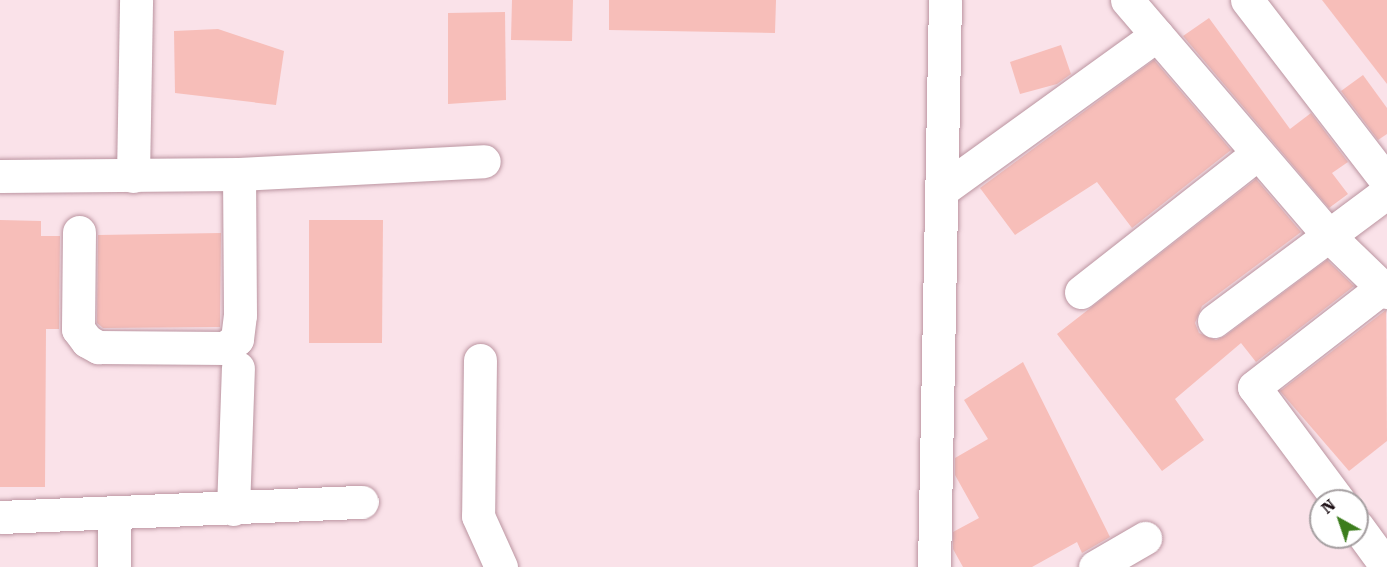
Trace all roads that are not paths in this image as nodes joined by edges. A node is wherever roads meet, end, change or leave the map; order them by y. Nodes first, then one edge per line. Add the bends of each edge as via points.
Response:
1 (136, 0) edge
2 (945, 0) edge
3 (1127, 0) edge
4 (1247, 0) edge
5 (1156, 35) junction
6 (1257, 154) junction
7 (484, 161) dead end
8 (239, 174) junction
9 (134, 176) junction
10 (0, 177) edge
11 (1387, 182) edge
12 (942, 190) junction
13 (1387, 192) edge
14 (80, 232) dead end
15 (1329, 236) junction
16 (1385, 290) edge
17 (1081, 292) dead end
18 (1214, 321) dead end
19 (480, 360) dead end
20 (238, 368) dead end
21 (1330, 489) edge
22 (362, 502) dead end
23 (233, 509) junction
24 (114, 513) junction
25 (0, 516) edge
26 (1146, 538) dead end
27 (1369, 542) edge
28 (114, 567) edge
29 (501, 567) edge
30 (934, 567) edge
31 (1095, 567) edge
32 (1387, 567) edge

1 - 9 street
2 - 12 street
3 - 5 street
4 - 11 street
5 - 6 street
5 - 12 street
6 - 15 street
6 - 17 street
7 - 8 street
8 - 9 street
8 - 14 street via 240,315 237,339 225,348 98,347 87,341 78,329
9 - 10 street
12 - 30 street
13 - 15 street
15 - 16 street
15 - 18 street
16 - 21 street via 1254,387
19 - 29 street via 478,516
20 - 23 street
22 - 23 street
23 - 24 street
24 - 25 street
24 - 28 street
26 - 31 street
27 - 32 street

